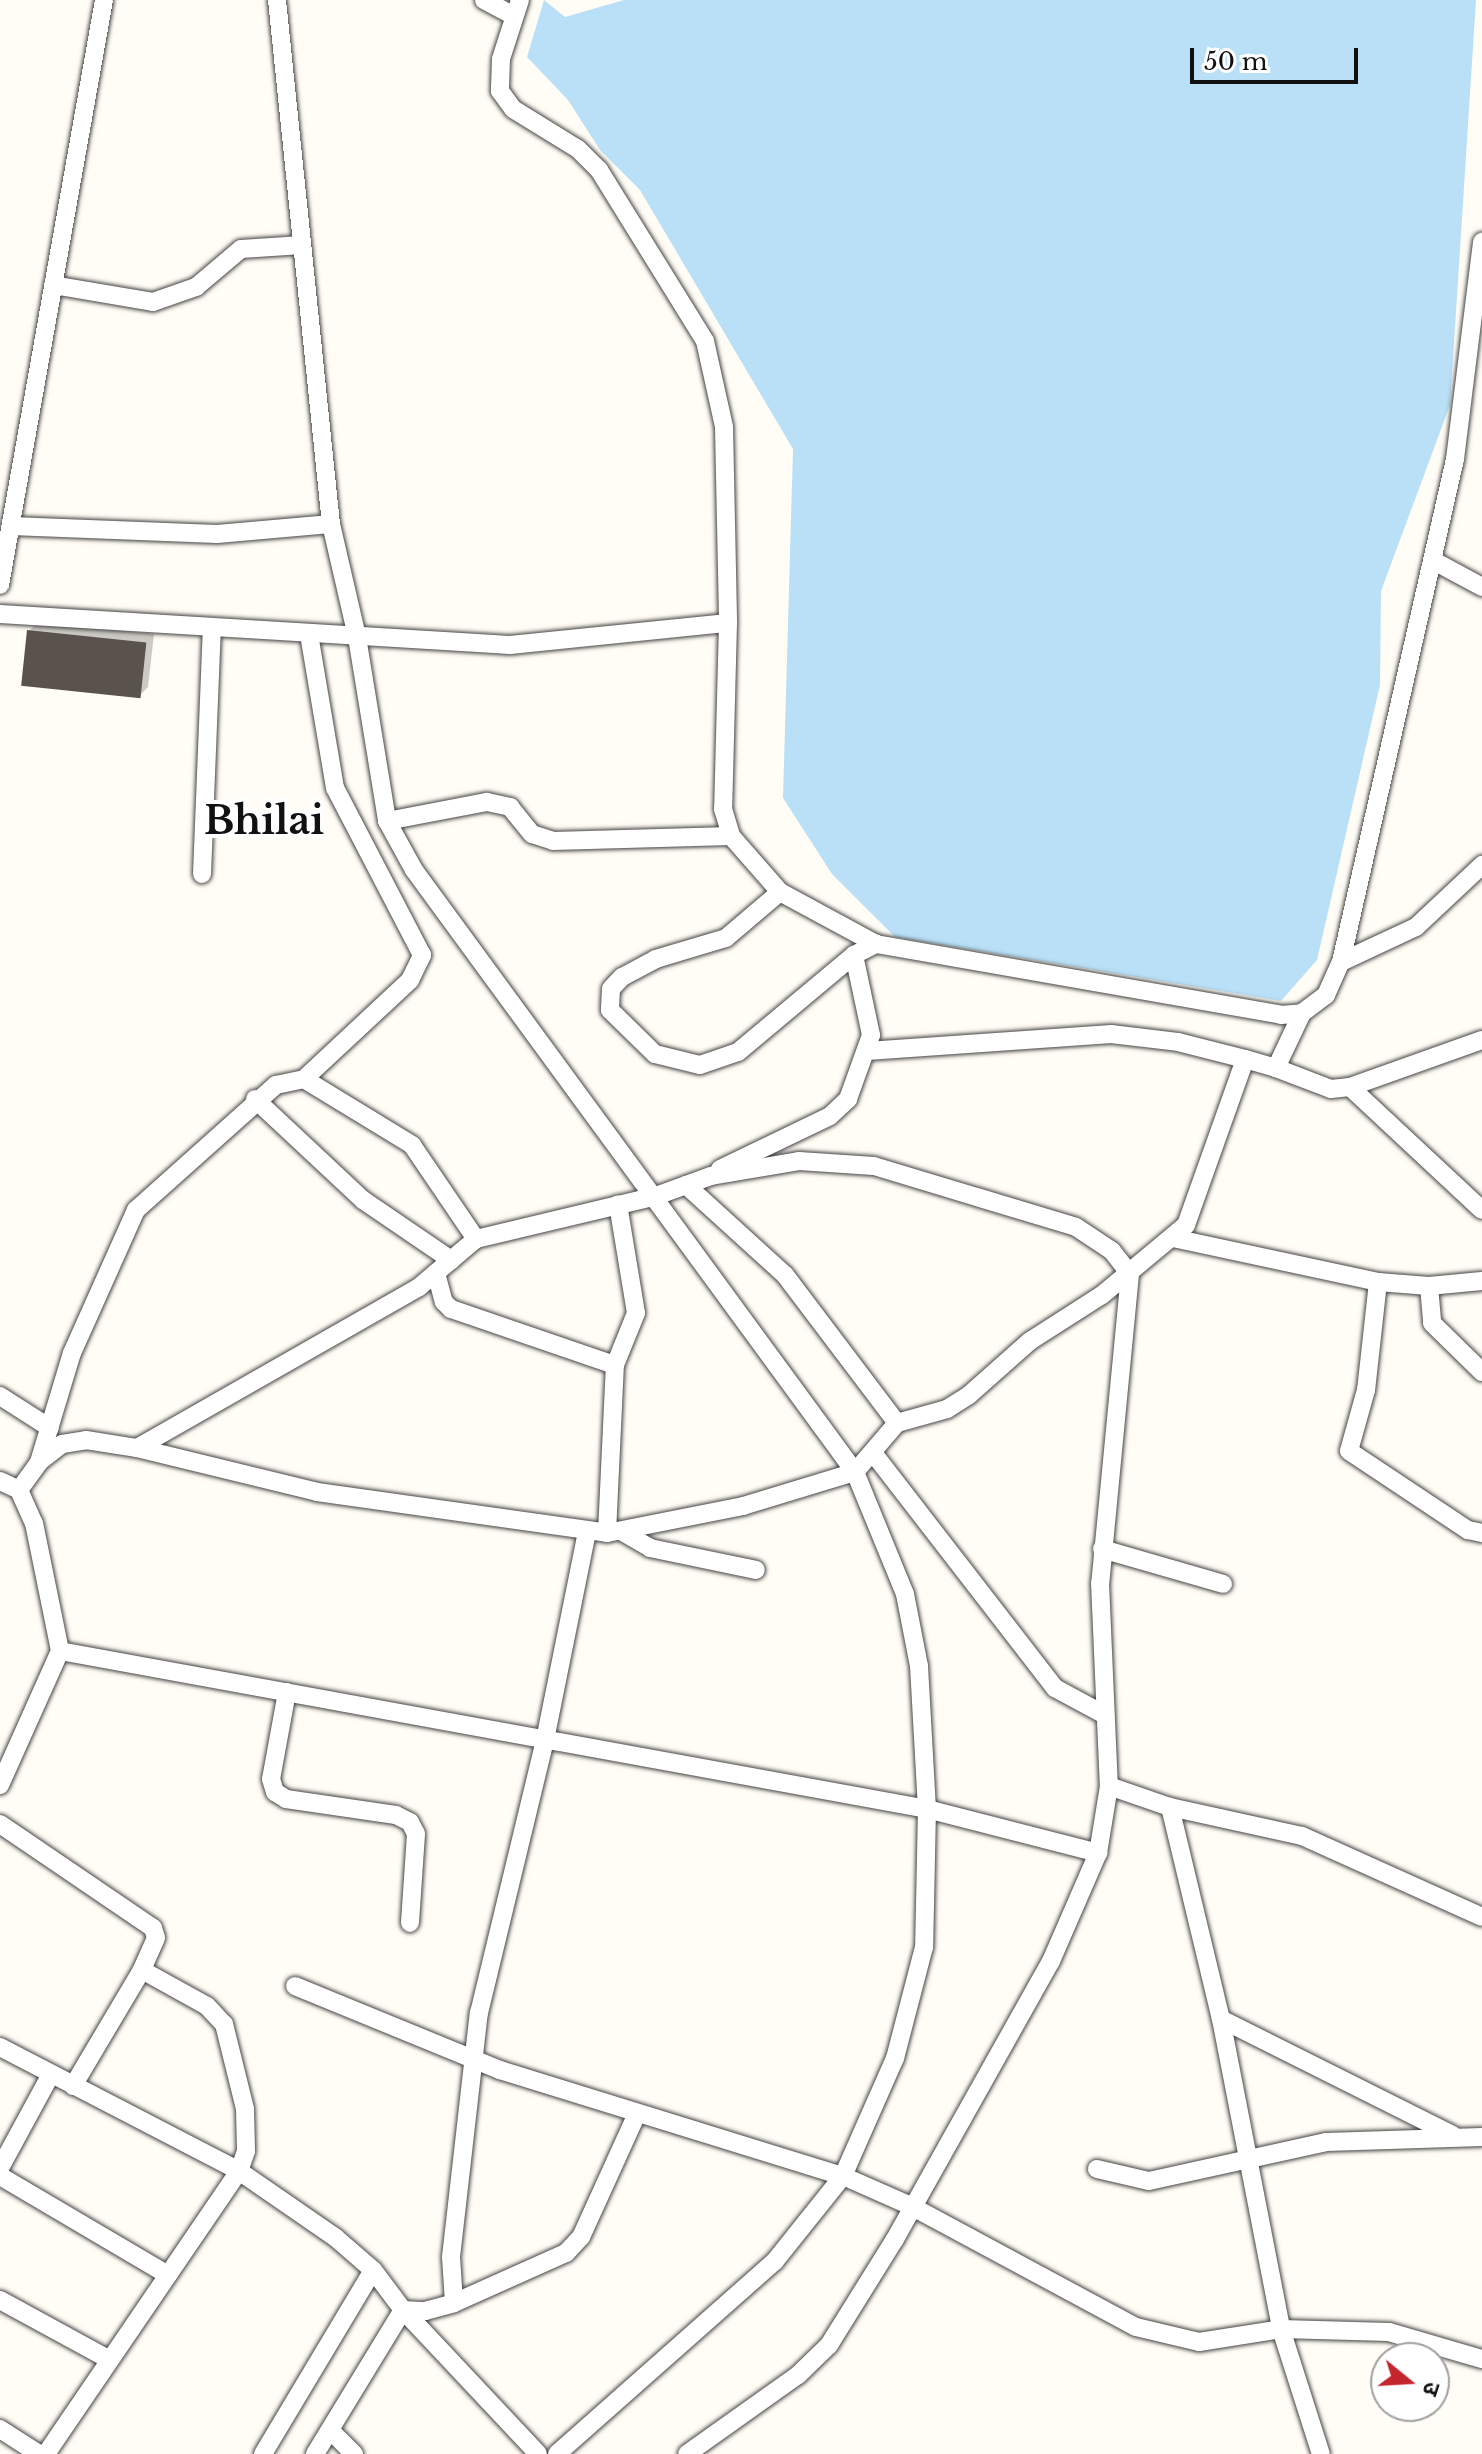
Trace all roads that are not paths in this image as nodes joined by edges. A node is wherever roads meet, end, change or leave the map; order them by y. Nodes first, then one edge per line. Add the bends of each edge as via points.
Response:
1 (104, 0) edge
2 (277, 0) edge
3 (484, 0) edge
4 (517, 8) edge
5 (1482, 242) edge
6 (302, 245) junction
7 (1481, 266) edge
8 (53, 285) junction
9 (1475, 384) edge
10 (331, 524) junction
11 (11, 526) junction
12 (3, 552) edge
13 (1434, 561) junction
14 (0, 585) edge
15 (1482, 587) edge
16 (0, 614) edge
17 (728, 623) junction
18 (212, 628) junction
19 (309, 634) junction
20 (357, 637) junction
21 (387, 821) junction
22 (731, 836) junction
23 (1482, 865) edge
24 (202, 874) dead end
25 (780, 892) junction
26 (876, 944) junction
27 (854, 955) junction
28 (1341, 962) junction
29 (1302, 1013) junction
30 (1482, 1040) edge
31 (867, 1051) junction
32 (1245, 1059) junction
33 (1276, 1068) junction
34 (304, 1079) junction
35 (1350, 1087) junction
36 (255, 1099) junction
37 (711, 1176) junction
38 (686, 1185) junction
39 (656, 1196) junction
40 (618, 1204) junction
41 (1482, 1210) edge
42 (1173, 1238) junction
43 (476, 1239) junction
44 (443, 1266) junction
45 (1130, 1274) junction
46 (1482, 1281) edge
47 (1378, 1282) junction
48 (1429, 1286) junction
49 (615, 1365) junction
50 (1482, 1372) edge
51 (0, 1396) edge
52 (897, 1423) junction
53 (50, 1428) junction
54 (137, 1448) junction
55 (874, 1454) junction
56 (39, 1462) junction
57 (855, 1472) junction
58 (0, 1481) edge
59 (19, 1490) junction
60 (587, 1532) junction
61 (614, 1532) junction
62 (1482, 1533) edge
63 (1102, 1549) junction
64 (756, 1570) dead end
65 (1223, 1584) dead end
66 (60, 1651) junction
67 (287, 1692) junction
68 (1105, 1715) junction
69 (545, 1740) junction
70 (0, 1785) edge
71 (1109, 1786) junction
72 (1170, 1807) junction
73 (927, 1809) junction
74 (0, 1824) edge
75 (1098, 1853) junction
76 (1482, 1917) edge
77 (410, 1923) dead end
78 (142, 1970) junction
79 (295, 1986) dead end
80 (1221, 2019) junction
81 (0, 2047) edge
82 (476, 2060) junction
83 (51, 2074) junction
84 (73, 2086) junction
85 (636, 2116) junction
86 (1456, 2136) junction
87 (1482, 2137) edge
88 (1249, 2161) junction
89 (0, 2168) edge
90 (1097, 2169) dead end
91 (239, 2171) junction
92 (0, 2176) edge
93 (843, 2176) junction
94 (911, 2206) junction
95 (373, 2270) junction
96 (168, 2275) junction
97 (0, 2300) edge
98 (454, 2303) junction
99 (403, 2310) junction
100 (1281, 2329) junction
101 (1482, 2359) edge
102 (110, 2360) junction
103 (0, 2429) edge
104 (330, 2430) junction
105 (39, 2454) edge
106 (46, 2454) edge
107 (263, 2454) edge
108 (315, 2454) edge
109 (354, 2454) edge
110 (538, 2454) edge
111 (557, 2454) edge
112 (687, 2454) edge
113 (1321, 2454) edge

1 - 8 street
2 - 6 street
3 - 4 street
4 - 17 street via 501,59 500,91 513,109 578,149 599,170 705,341 724,427
5 - 7 street
6 - 8 street via 241,249 196,287 153,302
6 - 10 street
7 - 9 street
8 - 11 street
9 - 13 street
10 - 11 street via 217,534
10 - 20 street
11 - 12 street
12 - 14 street
13 - 15 street
13 - 28 street
16 - 18 street
17 - 20 street via 510,645
17 - 22 street via 723,809
18 - 19 street
18 - 24 street
19 - 20 street
19 - 34 street via 335,788 422,955 410,980
20 - 21 street
21 - 22 street via 487,802 510,807 532,834 553,841
21 - 39 street via 423,883 590,1115
22 - 25 street
23 - 28 street via 1416,927
25 - 26 street
25 - 27 street via 726,938 656,959 622,977 611,989 610,1010 655,1054 700,1065 738,1052
26 - 27 street
26 - 29 street via 1281,1015
27 - 31 street via 871,1035
28 - 29 street via 1326,995
29 - 33 street
30 - 35 street
31 - 32 street via 1111,1034 1178,1042
31 - 37 street via 848,1099 830,1116
32 - 33 street
32 - 42 street via 1195,1210
33 - 35 street via 1331,1089
34 - 36 street via 276,1085
34 - 43 street via 412,1145
35 - 41 street
36 - 44 street
36 - 53 street via 136,1210 72,1353
37 - 38 street
37 - 45 street via 799,1161 874,1166 1076,1227 1112,1251
38 - 39 street
38 - 52 street via 785,1275
39 - 40 street
39 - 57 street
40 - 43 street
40 - 49 street via 636,1313
42 - 45 street
42 - 47 street
43 - 44 street
44 - 49 street via 444,1302 451,1309
44 - 54 street via 370,1317
45 - 52 street via 1030,1341 969,1395 947,1409
45 - 63 street
46 - 48 street
47 - 48 street
47 - 62 street via 1366,1390 1349,1451 1468,1530
48 - 50 street via 1432,1323
49 - 61 street
51 - 53 street
52 - 55 street
53 - 56 street
54 - 56 street via 86,1440 62,1444
54 - 60 street via 317,1492
55 - 57 street
55 - 68 street via 1055,1688
56 - 59 street
57 - 61 street via 743,1506
57 - 73 street via 905,1594 913,1630
58 - 59 street
59 - 66 street via 34,1523
60 - 61 street
60 - 69 street
61 - 64 street via 650,1548
63 - 65 street
63 - 68 street
66 - 67 street
66 - 70 street
67 - 69 street
67 - 77 street via 271,1779 275,1792 286,1799 396,1815 410,1822 416,1834
68 - 71 street
69 - 73 street
69 - 82 street via 489,1960
71 - 72 street
71 - 75 street
72 - 76 street via 1330,1846
72 - 80 street
73 - 75 street
73 - 93 street via 924,1947 895,2058
74 - 78 street via 153,1928 156,1938
75 - 94 street via 1051,1961
78 - 84 street
78 - 91 street via 207,2006 224,2024 245,2109 246,2151
79 - 82 street
80 - 86 street
80 - 88 street
81 - 83 street
82 - 85 street
82 - 98 street via 451,2257
83 - 84 street
83 - 89 street
84 - 91 street
85 - 93 street
85 - 98 street via 581,2237 566,2253
86 - 87 street
86 - 88 street via 1326,2142
88 - 90 street via 1149,2181
88 - 100 street
91 - 95 street
91 - 96 street
92 - 96 street
93 - 94 street
93 - 111 street via 775,2261
94 - 100 street via 1136,2327 1199,2342
94 - 112 street via 829,2345 798,2375
95 - 99 street
95 - 107 street
96 - 102 street
97 - 102 street
98 - 99 street
99 - 104 street
99 - 110 street
100 - 101 street via 1389,2332
100 - 113 street
102 - 106 street
103 - 105 street
104 - 108 street
104 - 109 street

